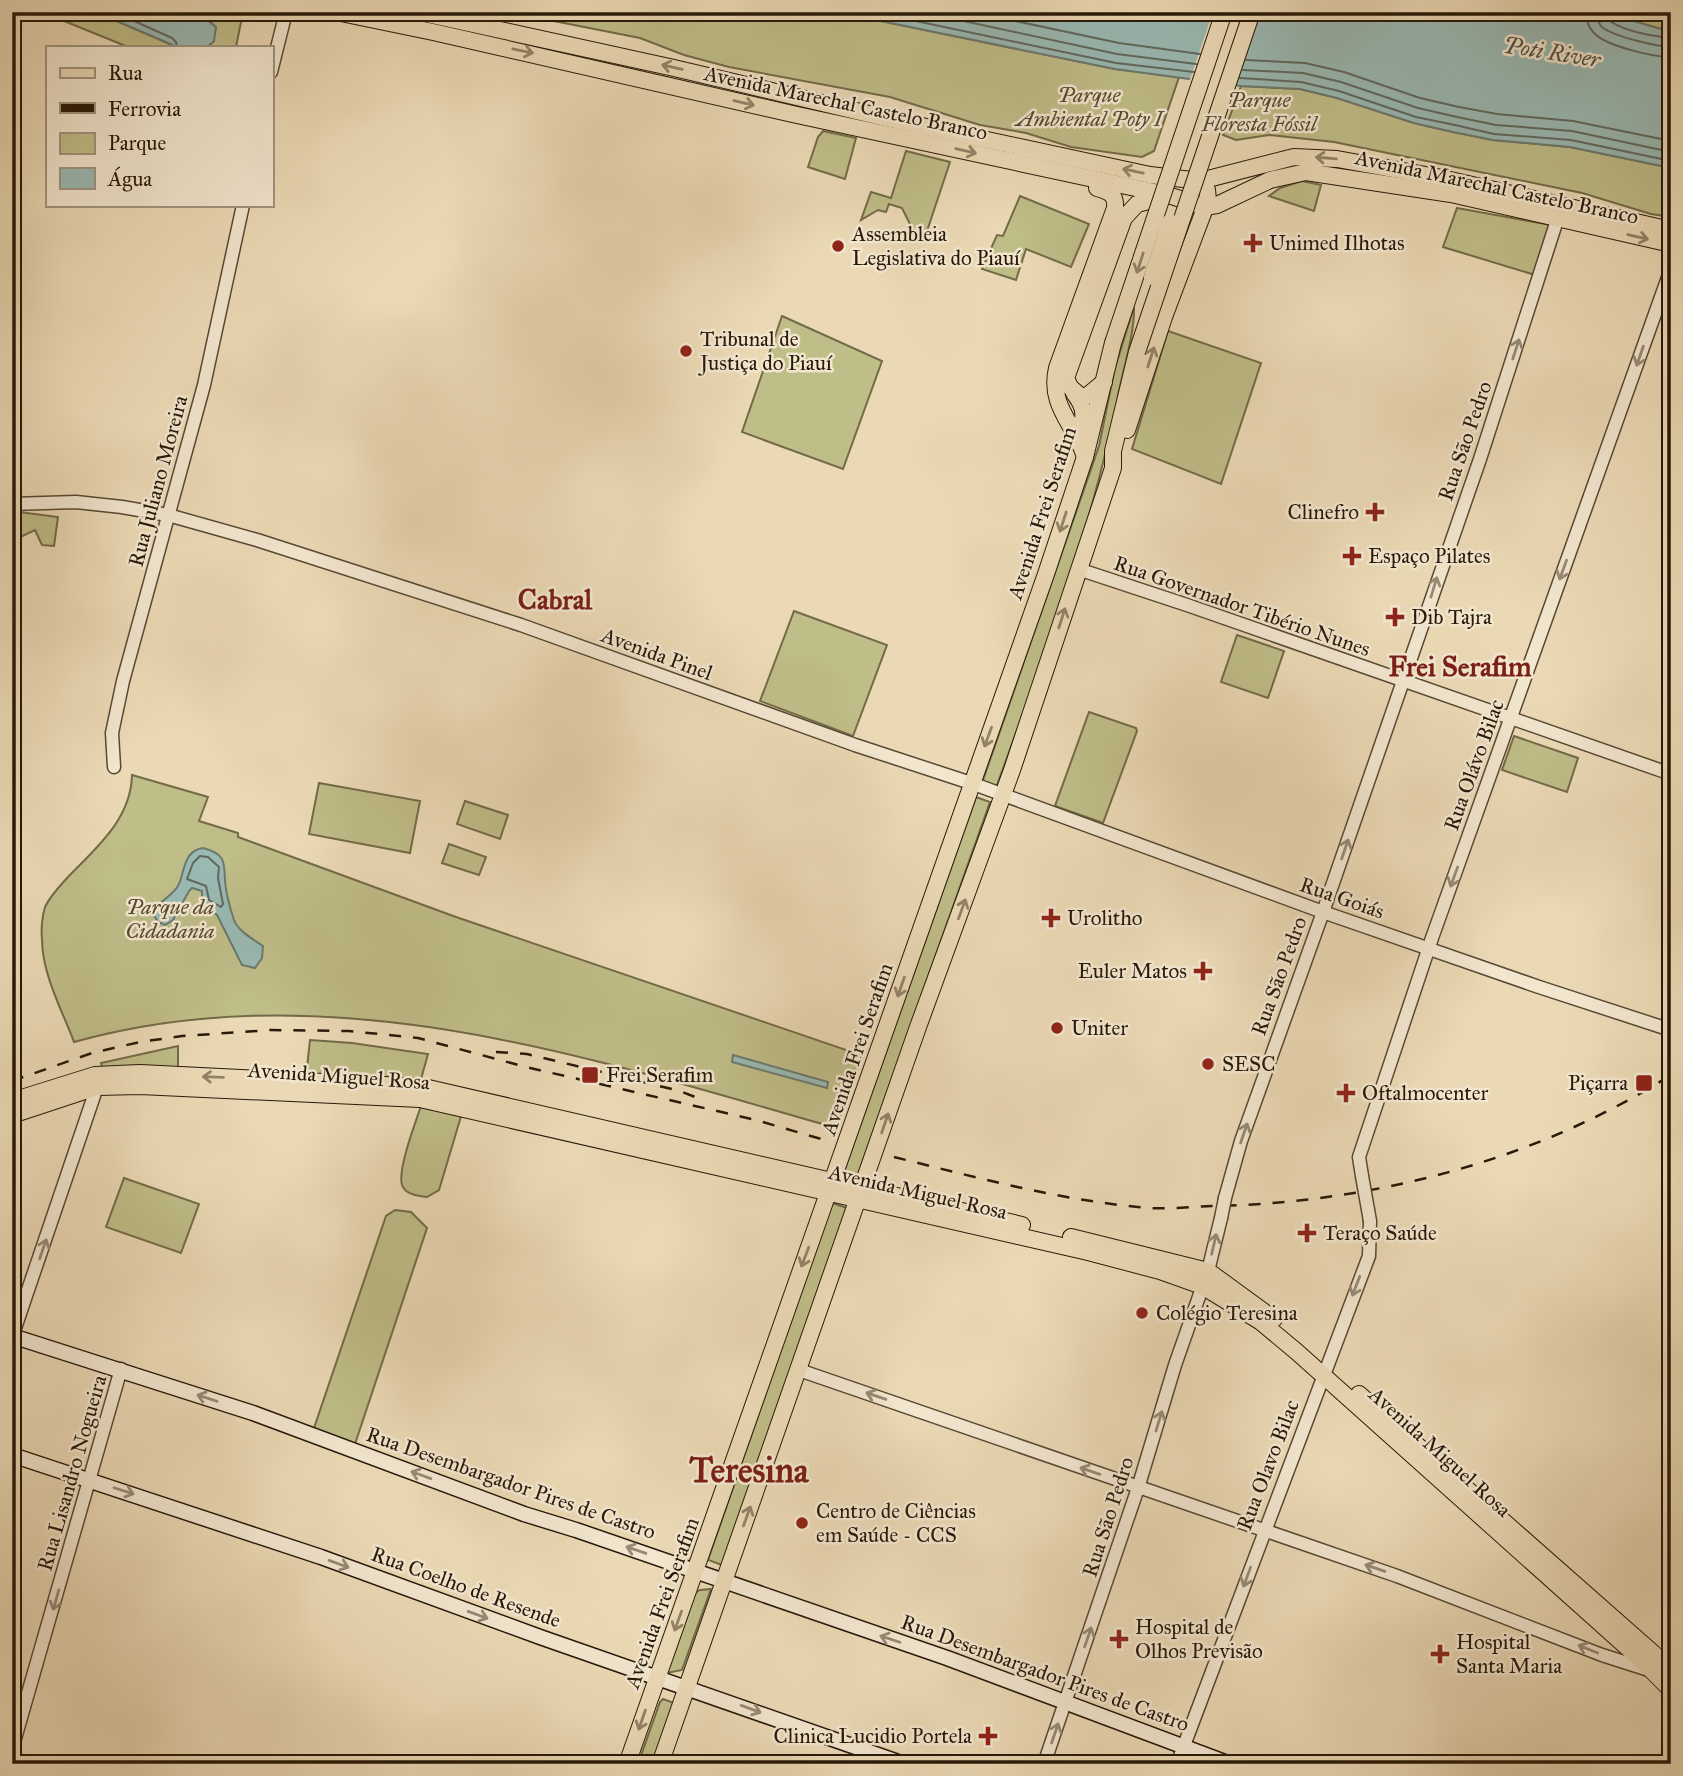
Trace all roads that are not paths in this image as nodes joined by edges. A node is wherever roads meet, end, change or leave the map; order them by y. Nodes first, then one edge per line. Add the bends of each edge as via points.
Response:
1 (286, 12) edge
2 (336, 12) edge
3 (418, 12) edge
4 (1224, 12) edge
5 (1242, 12) edge
6 (1252, 12) edge
7 (480, 34) junction
8 (273, 64) edge
9 (894, 128) junction
10 (1057, 172) junction
11 (1200, 181) junction
12 (1168, 195) junction
13 (243, 206) edge
14 (1205, 207) junction
15 (1560, 211) junction
16 (1671, 230) edge
17 (1113, 232) junction
18 (1671, 244) edge
19 (1671, 269) edge
20 (1134, 351) junction
21 (1104, 382) junction
22 (1079, 399) junction
23 (1063, 416) junction
24 (1085, 457) junction
25 (1113, 468) junction
26 (12, 504) edge
27 (168, 515) junction
28 (1078, 569) junction
29 (1403, 682) junction
30 (1511, 719) junction
31 (114, 767) dead end
32 (1671, 774) edge
33 (971, 783) junction
34 (1003, 795) junction
35 (1323, 912) junction
36 (1429, 948) junction
37 (1671, 1030) edge
38 (96, 1081) junction
39 (186, 1082) junction
40 (12, 1101) edge
41 (12, 1115) edge
42 (845, 1147) junction
43 (1359, 1157) joint
44 (797, 1173) junction
45 (831, 1187) junction
46 (860, 1194) junction
47 (1205, 1278) junction
48 (12, 1336) edge
49 (121, 1369) junction
50 (799, 1370) junction
51 (1324, 1370) junction
52 (12, 1455) edge
53 (91, 1481) junction
54 (1138, 1488) junction
55 (1265, 1530) junction
56 (696, 1571) junction
57 (724, 1580) junction
58 (1653, 1671) junction
59 (657, 1676) junction
60 (1670, 1683) edge
61 (686, 1686) junction
62 (1066, 1701) junction
63 (1184, 1746) junction
64 (12, 1749) edge
65 (627, 1764) edge
66 (660, 1764) edge
67 (904, 1764) edge
68 (1044, 1764) edge
69 (1177, 1764) edge
70 (1230, 1764) edge

1 - 8 street
2 - 7 main road, Avenida Marechal Castelo Branco
3 - 7 main road, Avenida Marechal Castelo Branco
4 -> 21 main road, Avenida Frei Serafim, bridge
5 - 20 main road, bridge via 1159,253
6 - 20 main road, bridge
7 - 9 main road, Avenida Marechal Castelo Branco
9 -> 10 main road, Avenida Marechal Castelo Branco
11 -> 9 main road, Avenida Marechal Castelo Branco
10 - 12 main road, Avenida Marechal Castelo Branco
10 - 17 main road via 1113,194
11 - 14 main road via 1208,192
15 -> 11 main road, Avenida Marechal Castelo Branco via 1437,177 1316,157 1294,157
12 - 14 main road, Avenida Marechal Castelo Branco
12 - 17 main road via 1137,204
13 - 27 street, Rua Juliano Moreira via 204,385
14 - 15 main road, Avenida Marechal Castelo Branco via 1290,173 1306,172
25 -> 14 main road
15 - 16 main road, Avenida Marechal Castelo Branco
15 -> 18 main road, Avenida Marechal Castelo Branco
29 -> 15 street, Rua São Pedro
17 - 22 main road via 1066,377
17 - 23 main road via 1057,368 1055,386
19 -> 30 street, Rua Olávo Bilac
20 - 25 main road
21 - 22 main road
21 - 24 main road, Avenida Frei Serafim
22 - 23 main road
23 - 24 main road
24 -> 33 main road, Avenida Frei Serafim
25 - 28 main road
26 - 27 street, Avenida Pinel via 76,502
27 - 31 street, Rua Juliano Moreira via 116,711
27 - 33 street, Avenida Pinel via 521,625
28 - 29 street, Rua Governador Tibério Nunes
34 -> 28 main road
29 - 30 street, Rua Governador Tibério Nunes
35 -> 29 street, Rua São Pedro
30 - 32 street, Rua Governador Tibério Nunes
30 -> 36 street, Rua Olávo Bilac
33 - 34 street, Avenida Pinel
33 -> 42 main road, Avenida Frei Serafim
34 - 35 street, Rua Goiás
46 -> 34 main road
35 - 36 street, Rua Goiás
47 -> 35 street, Rua São Pedro, bridge via 1241,1141
36 - 37 street, Rua Goiás
36 - 43 street, Rua Olávo Bilac
38 - 39 main road, Avenida Miguel Rosa
38 - 40 main road, Avenida Miguel Rosa
38 - 41 main road, Avenida Miguel Rosa
48 -> 38 street
44 -> 39 main road, Avenida Miguel Rosa via 424,1087
39 - 45 main road, Avenida Miguel Rosa via 420,1099
42 - 44 main road via 823,1168
42 - 45 main road, Avenida Frei Serafim
43 -> 51 street, Rua Olavo Bilac, bridge via 1370,1221 1368,1256
44 - 45 main road, Avenida Miguel Rosa
45 - 46 main road, Avenida Miguel Rosa
45 -> 56 main road, Avenida Frei Serafim
46 - 47 main road, Avenida Miguel Rosa via 1160,1271
46 - 50 main road
47 - 51 main road, Avenida Miguel Rosa
54 -> 47 street, Rua São Pedro
48 - 49 main road, Rua Desembargador Pires de Castro
49 - 53 street, Rua Lisandro Nogueira
56 -> 49 main road, Rua Desembargador Pires de Castro
54 -> 50 street
57 -> 50 main road
51 - 55 street, Rua Olavo Bilac
51 - 58 main road, Avenida Miguel Rosa
51 - 60 main road, Avenida Miguel Rosa via 1648,1649
52 - 53 main road, Rua Coelho de Resende
53 -> 59 main road, Rua Coelho de Resende
53 -> 64 street, Rua Lisandro Nogueira
54 - 55 street
62 -> 54 street, Rua São Pedro
58 -> 55 street
55 -> 63 street, Rua Olavo Bilac
56 - 57 main road, Rua Desembargador Pires de Castro
56 -> 59 main road, Avenida Frei Serafim
57 - 61 main road
62 -> 57 main road, Rua Desembargador Pires de Castro
58 - 60 main road, Avenida Miguel Rosa
59 - 61 main road, Rua Coelho de Resende
59 -> 65 main road, Avenida Frei Serafim
61 - 66 main road
61 -> 67 main road, Rua Coelho de Resende
62 - 63 main road, Rua Desembargador Pires de Castro
68 -> 62 street, Rua São Pedro
63 - 69 street, Rua Olavo Bilac
63 - 70 main road, Rua Desembargador Pires de Castro

